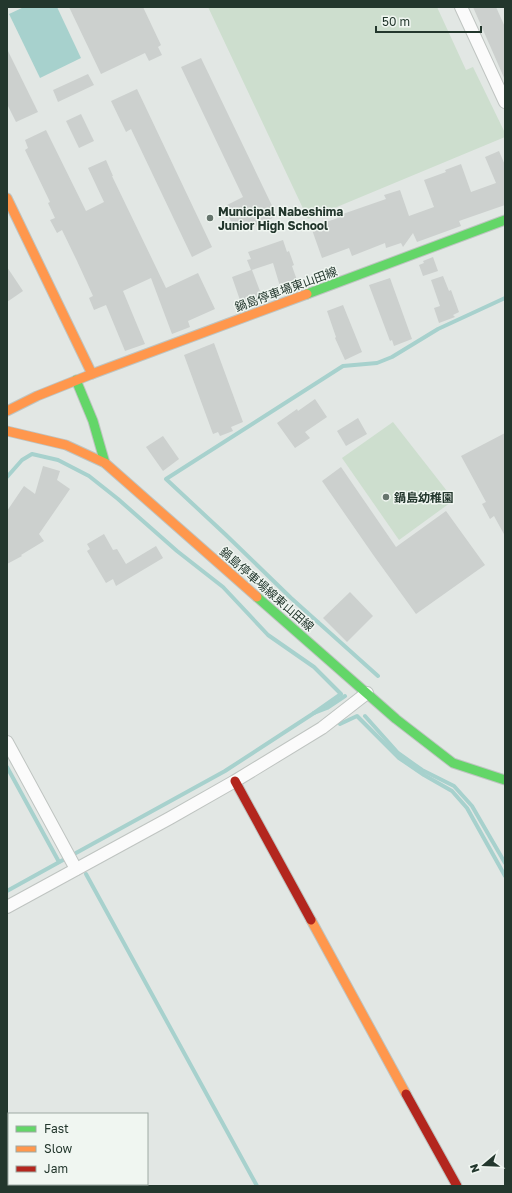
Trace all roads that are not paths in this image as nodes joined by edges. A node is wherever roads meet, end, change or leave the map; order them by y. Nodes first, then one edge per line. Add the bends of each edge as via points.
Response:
1 (461, 7) edge
2 (503, 94) edge
3 (7, 198) edge
4 (505, 220) edge
5 (92, 374) junction
6 (76, 380) junction
7 (7, 411) edge
8 (7, 431) edge
9 (105, 463) junction
10 (367, 693) junction
11 (7, 742) edge
12 (505, 780) edge
13 (235, 781) junction
14 (76, 869) junction
15 (7, 907) edge
16 (457, 1186) edge

1 - 2 street
3 - 5 main road
4 - 5 main road, 鍋島停車場東山田線
5 - 6 main road, 鍋島停車場東山田線
6 - 7 main road
6 - 9 main road via 99,438
8 - 9 main road, 鍋島停車場線東山田線 via 66,445
9 - 10 main road, 鍋島停車場線東山田線
10 - 12 main road, 鍋島停車場線東山田線 via 453,764
10 - 13 street via 322,728
11 - 14 street
13 - 14 street
13 - 16 main road
14 - 15 street

